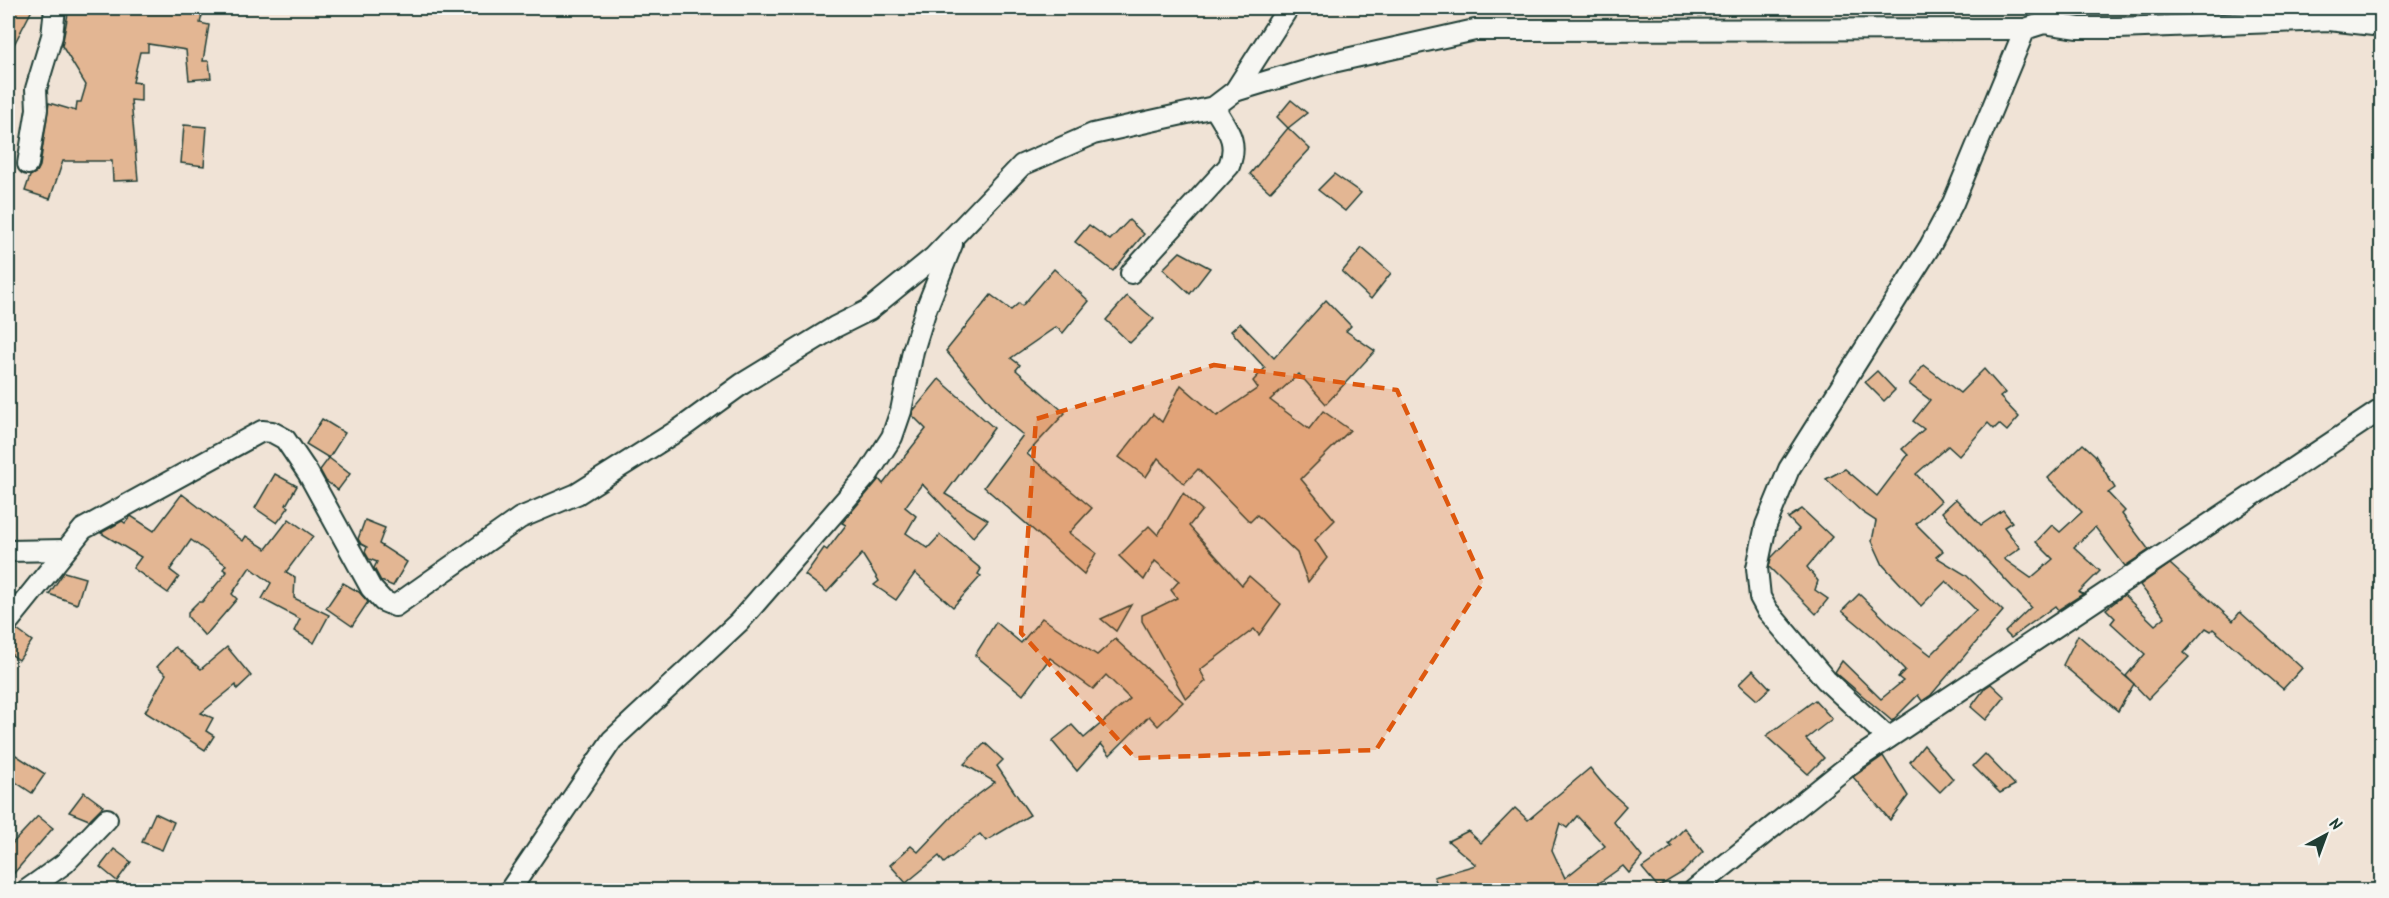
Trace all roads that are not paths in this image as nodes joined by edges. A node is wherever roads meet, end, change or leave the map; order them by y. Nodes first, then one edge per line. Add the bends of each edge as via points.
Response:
1 (55, 8) edge
2 (1288, 8) edge
3 (2049, 15) edge
4 (2382, 26) edge
5 (2025, 29) junction
6 (1235, 91) junction
7 (1214, 107) junction
8 (28, 164) dead end
9 (958, 230) junction
10 (1131, 273) dead end
11 (2382, 409) edge
12 (64, 550) junction
13 (8, 551) edge
14 (8, 622) edge
15 (1888, 738) junction
16 (107, 819) dead end
17 (27, 891) edge
18 (510, 891) edge
19 (1694, 891) edge

1 - 8 street via 52,36 36,89 37,109
2 - 6 street
3 - 4 street via 2079,28 2329,20
3 - 5 street
5 - 6 street via 1474,30 1324,64
5 - 15 street via 1953,203 1930,246 1789,469 1766,525 1757,568 1760,597 1767,610 1826,680
6 - 7 street
7 - 9 street via 1093,134 1022,165
7 - 10 street via 1233,141 1229,166
9 - 12 street via 934,257 869,310 742,384 681,429 578,494 520,518 396,606 382,602 371,588 308,473 285,439 272,432 262,431 83,529
9 - 18 street via 924,312 892,437 868,474 739,622 612,740
11 - 15 street
12 - 13 street
12 - 14 street
15 - 19 street
16 - 17 street via 65,863

